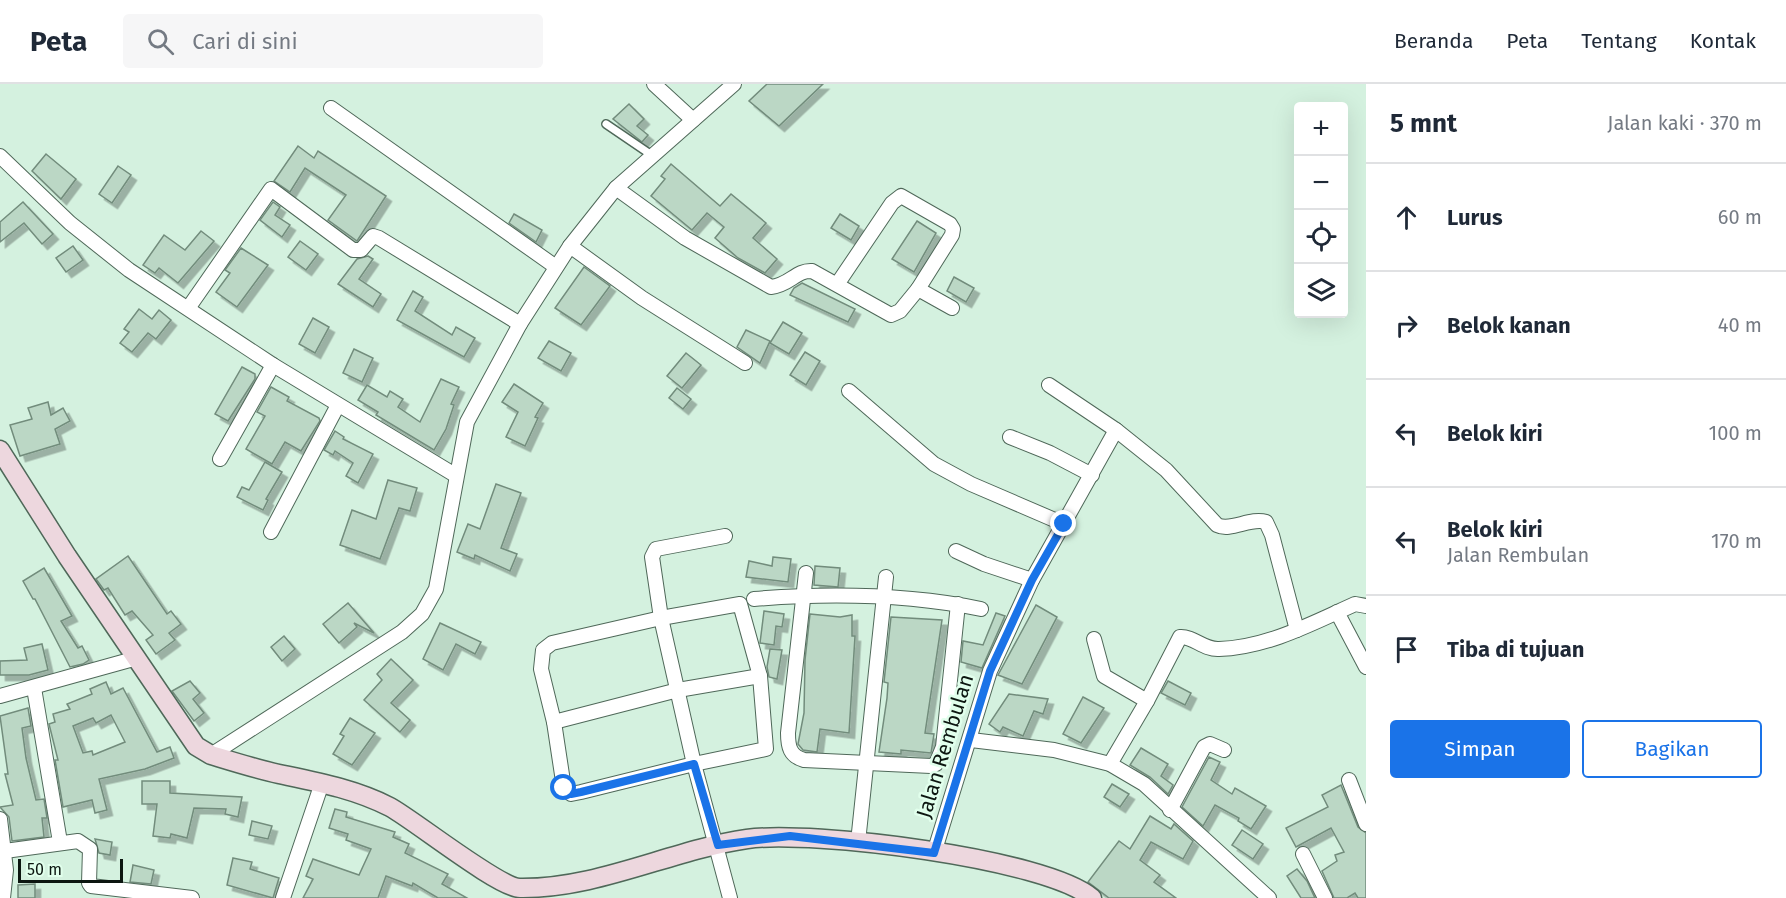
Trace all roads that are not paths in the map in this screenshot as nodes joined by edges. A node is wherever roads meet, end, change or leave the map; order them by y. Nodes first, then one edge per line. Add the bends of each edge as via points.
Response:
1 (654, 84) edge
2 (734, 84) edge
3 (331, 108) dead end
4 (693, 120) junction
5 (606, 124) dead end
6 (0, 156) edge
7 (653, 156) junction
8 (616, 188) junction
9 (570, 246) junction
10 (556, 267) junction
11 (838, 284) junction
12 (918, 289) junction
13 (189, 308) junction
14 (952, 308) dead end
15 (520, 324) junction
16 (745, 363) dead end
17 (273, 365) junction
18 (1049, 385) dead end
19 (849, 391) dead end
20 (338, 405) junction
21 (1116, 430) junction
22 (1010, 437) dead end
23 (0, 450) edge
24 (220, 459) dead end
25 (455, 475) junction
26 (1092, 475) junction
27 (1064, 524) junction
28 (271, 532) dead end
29 (725, 536) dead end
30 (956, 551) dead end
31 (806, 573) dead end
32 (886, 578) dead end
33 (1032, 580) junction
34 (802, 595) junction
35 (884, 597) junction
36 (754, 599) dead end
37 (958, 604) junction
38 (1366, 606) edge
39 (981, 609) dead end
40 (1337, 612) junction
41 (661, 618) junction
42 (1297, 630) junction
43 (1094, 639) dead end
44 (137, 658) junction
45 (1366, 668) edge
46 (760, 676) junction
47 (34, 688) junction
48 (678, 690) junction
49 (0, 696) edge
50 (1147, 701) junction
51 (554, 722) junction
52 (971, 740) junction
53 (1224, 750) dead end
54 (211, 755) junction
55 (867, 761) junction
56 (694, 764) junction
57 (1110, 764) junction
58 (1349, 780) dead end
59 (322, 783) junction
60 (1170, 810) junction
61 (0, 819) edge
62 (1366, 824) edge
63 (60, 842) junction
64 (858, 842) junction
65 (718, 845) junction
66 (5, 850) junction
67 (934, 853) junction
68 (1303, 854) dead end
69 (514, 893) edge
70 (3, 898) edge
71 (192, 898) edge
72 (283, 898) edge
73 (730, 898) edge
74 (1092, 898) edge
75 (1269, 898) edge
76 (1325, 898) edge

1 - 4 street
2 - 4 street
3 - 10 street
4 - 7 street
5 - 7 lane
6 - 13 street via 70,223 129,270
7 - 8 street
8 - 9 street
8 - 11 street via 685,238 765,284 786,284 806,270
9 - 10 street
9 - 16 street via 642,298
10 - 15 street
11 - 12 street via 891,315 900,311
11 - 12 street via 892,203 901,196 953,229
12 - 14 street
13 - 15 street via 271,189 353,250 361,250 373,236 379,238
13 - 17 street
15 - 25 street via 467,422
17 - 20 street
17 - 24 street
18 - 21 street
19 - 27 street via 934,464
20 - 25 street
20 - 28 street
21 - 26 street, Jalan Rembulan
21 - 42 street via 1166,470 1217,525 1228,527 1255,520 1268,524
22 - 26 street
23 - 44 street
25 - 54 street via 436,589 423,614 402,632
26 - 27 street, Jalan Rembulan
27 - 33 street, Jalan Rembulan
29 - 41 street via 653,552
30 - 33 street
31 - 34 street
32 - 35 street
33 - 52 street, Jalan Rembulan via 990,671
34 - 35 street
34 - 36 street
34 - 55 street via 788,744 796,758 804,760
35 - 37 street
35 - 55 street
37 - 39 street
37 - 55 street via 940,758 931,766
38 - 40 street via 1355,604
40 - 42 street
40 - 45 street
41 - 46 street via 741,605
41 - 48 street
41 - 51 street via 552,644 543,650 541,669
42 - 50 street via 1256,644 1216,650 1180,637
43 - 50 street via 1104,676
44 - 47 street
44 - 54 street via 183,730 196,746
46 - 48 street
46 - 56 street via 766,749
47 - 49 street
47 - 63 street
48 - 51 street
48 - 56 street
50 - 57 street
51 - 56 street via 561,781 571,794
52 - 57 street via 1054,750
52 - 67 street, Jalan Rembulan
53 - 60 street via 1206,744
54 - 59 street
55 - 64 street
56 - 65 street
57 - 60 street via 1144,784
58 - 62 street
59 - 69 street via 391,808
59 - 72 street
60 - 75 street
61 - 66 street
63 - 66 street
63 - 71 street via 78,841 90,849 92,886
64 - 65 street via 790,836
64 - 67 street
65 - 69 street via 603,877
65 - 73 street
66 - 70 street
67 - 74 street via 1058,878
68 - 76 street

